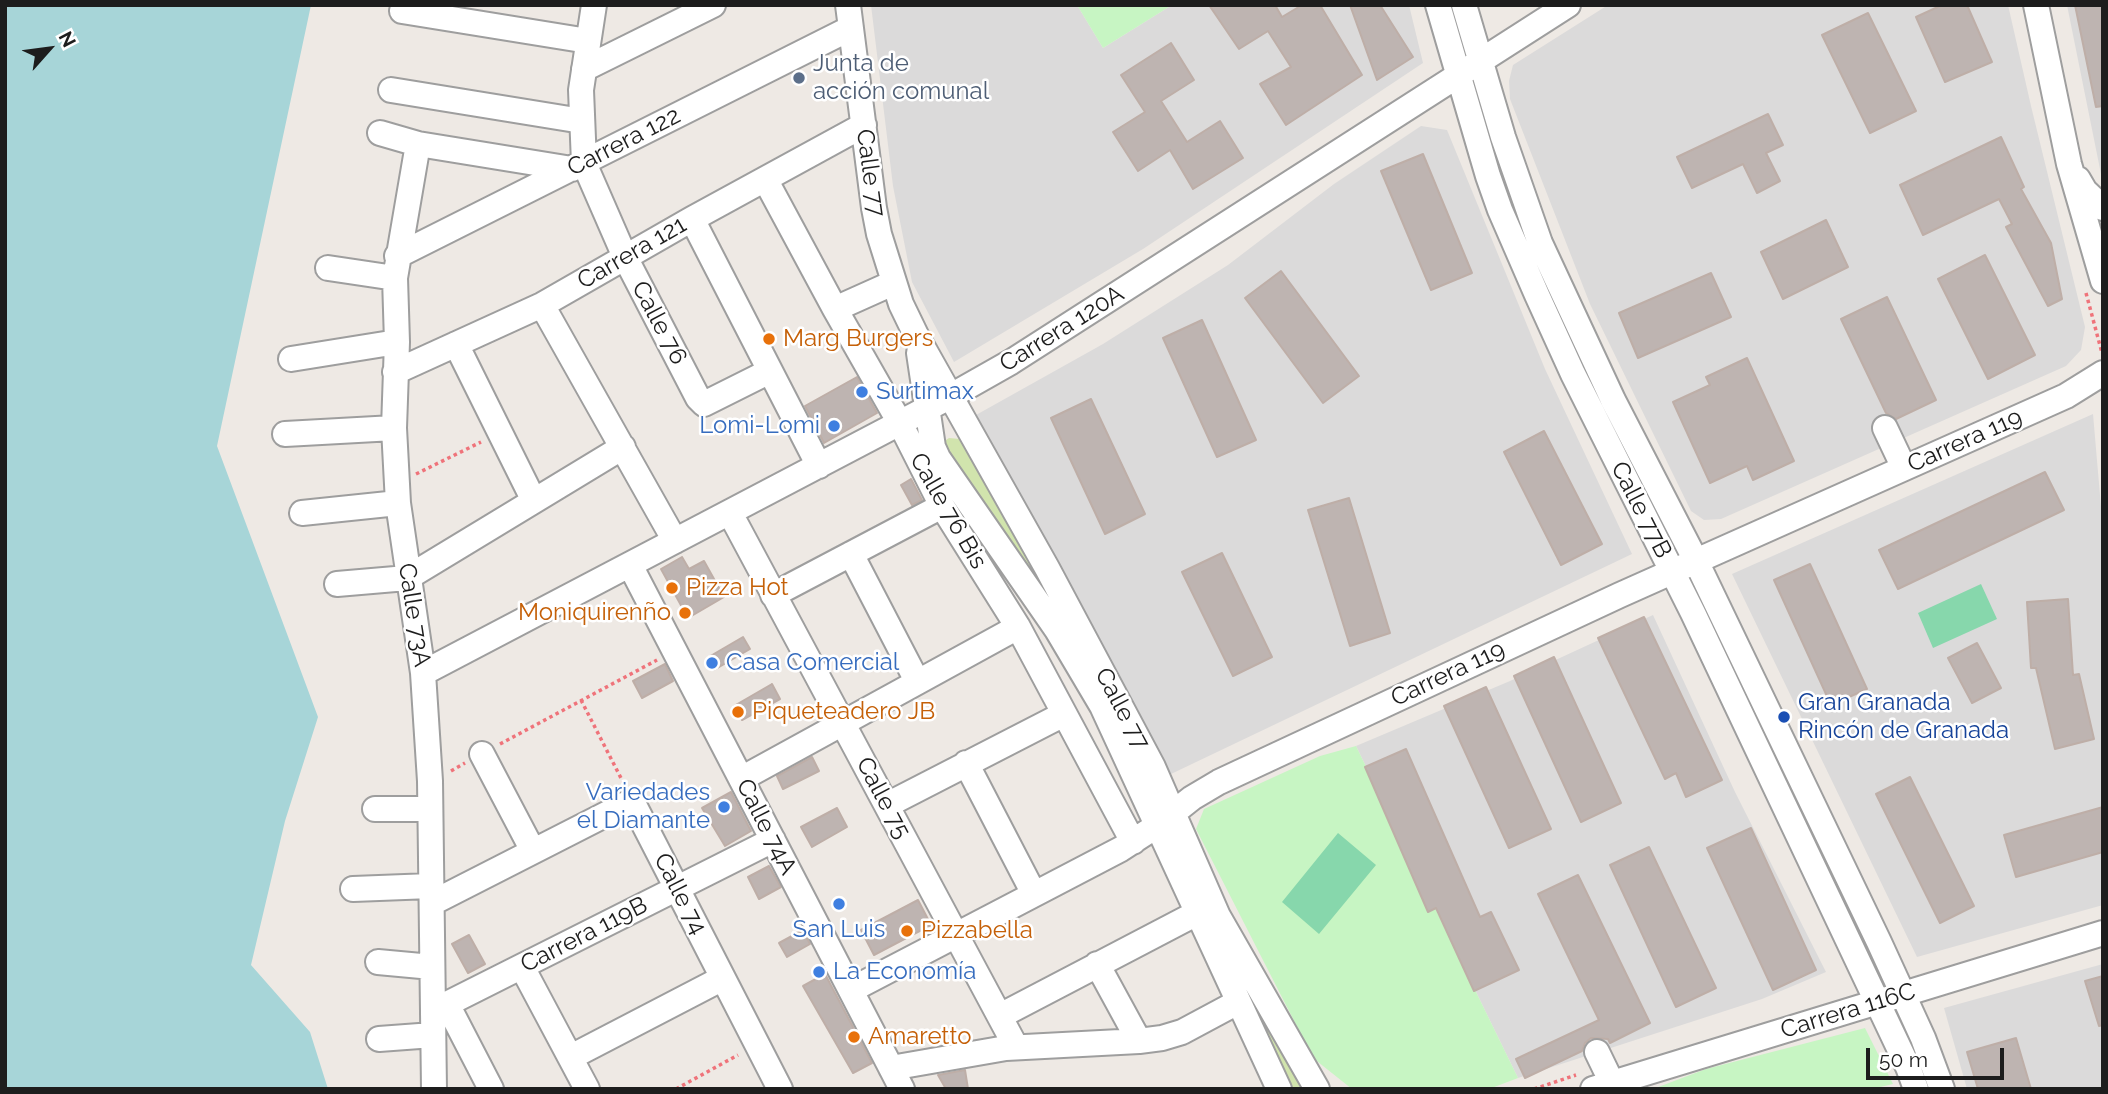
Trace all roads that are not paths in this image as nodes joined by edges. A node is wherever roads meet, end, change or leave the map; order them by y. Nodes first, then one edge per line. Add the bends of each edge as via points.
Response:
1 (594, 5) edge
2 (713, 5) edge
3 (1438, 5) edge
4 (1464, 5) edge
5 (1568, 5) edge
6 (2036, 5) edge
7 (402, 11) dead end
8 (849, 17) edge
9 (588, 41) junction
10 (1480, 62) junction
11 (584, 69) junction
12 (1458, 76) junction
13 (391, 90) dead end
14 (582, 121) junction
15 (864, 125) junction
16 (380, 133) dead end
17 (418, 144) junction
18 (2069, 164) junction
19 (578, 166) junction
20 (765, 179) junction
21 (2103, 208) edge
22 (692, 219) junction
23 (625, 257) junction
24 (396, 267) junction
25 (328, 268) dead end
26 (2103, 281) edge
27 (893, 283) junction
28 (542, 304) junction
29 (835, 309) junction
30 (916, 335) junction
31 (397, 342) junction
32 (456, 344) junction
33 (291, 359) dead end
34 (770, 371) junction
35 (395, 372) junction
36 (2103, 373) edge
37 (951, 396) junction
38 (2066, 396) junction
39 (2103, 397) edge
40 (928, 408) junction
41 (900, 423) junction
42 (394, 428) junction
43 (1885, 428) dead end
44 (285, 435) dead end
45 (623, 447) junction
46 (819, 466) junction
47 (1904, 468) junction
48 (398, 493) junction
49 (533, 499) junction
50 (942, 506) junction
51 (302, 513) dead end
52 (730, 513) junction
53 (968, 526) junction
54 (675, 541) junction
55 (851, 554) junction
56 (1696, 561) junction
57 (630, 565) junction
58 (1672, 571) junction
59 (407, 578) junction
60 (337, 584) dead end
61 (773, 595) junction
62 (1057, 631) junction
63 (1023, 636) junction
64 (423, 673) junction
65 (917, 681) junction
66 (1064, 714) junction
67 (843, 723) junction
68 (482, 754) road end
69 (966, 763) junction
70 (741, 779) junction
71 (887, 805) junction
72 (374, 809) dead end
73 (430, 809) junction
74 (1166, 818) junction
75 (773, 840) junction
76 (1133, 842) junction
77 (533, 850) junction
78 (677, 888) junction
79 (353, 890) dead end
80 (432, 894) junction
81 (1034, 894) junction
82 (1197, 914) junction
83 (2103, 933) edge
84 (957, 935) junction
85 (378, 962) dead end
86 (1097, 964) junction
87 (432, 967) junction
88 (522, 967) junction
89 (723, 978) junction
90 (851, 990) junction
91 (1903, 995) junction
92 (1238, 1002) junction
93 (1877, 1002) junction
94 (1000, 1016) junction
95 (438, 1017) junction
96 (379, 1039) dead end
97 (1139, 1041) junction
98 (1016, 1047) junction
99 (1597, 1052) dead end
100 (570, 1057) junction
101 (896, 1078) edge
102 (1602, 1086) edge
103 (434, 1089) edge
104 (491, 1089) edge
105 (587, 1089) edge
106 (780, 1089) edge
107 (1279, 1089) edge
108 (1317, 1089) edge
109 (1916, 1089) edge
110 (1942, 1089) edge

1 - 9 street, Calle 76
2 - 11 street
3 - 12 street, Calle 77B
4 - 10 street, Calle 77B
5 - 10 street, Carrera 120A
6 - 18 street
7 - 9 street
8 - 15 street, Calle 77
8 - 19 street, Carrera 122
9 - 11 street, Calle 76
10 - 12 street, Carrera 120A
10 - 56 street, Calle 77B via 1540,243 1613,400
11 - 14 street, Calle 76
12 - 37 street, Carrera 120A
12 - 58 street, Calle 77B via 1500,210 1573,374
13 - 14 street
14 - 19 street, Calle 76
15 - 20 street, Carrera 121
15 - 27 street, Calle 77 via 884,201 879,234
16 - 17 street
17 - 19 street
17 - 24 street, Calle 73A
18 - 21 street via 2085,191
18 - 26 street
19 - 23 street, Calle 76
19 - 24 street, Carrera 122
20 - 22 street, Carrera 121
20 - 29 street, Calle 76 Bis
22 - 23 street, Carrera 121
22 - 34 street
23 - 28 street, Carrera 121
23 - 34 street, Calle 76 via 704,404
24 - 25 street
24 - 31 street, Calle 73A
27 - 29 street
27 - 30 street, Calle 77
28 - 32 street, Carrera 121
28 - 45 street
29 - 41 street, Calle 76 Bis
30 - 37 street, Calle 77
30 - 40 street, Calle 77
31 - 33 street
31 - 35 street, Calle 73A
32 - 35 street, Carrera 121
32 - 49 street
34 - 46 street
35 - 42 street, Calle 73A
36 - 38 street, Carrera 119
37 - 40 street, Carrera 120A
37 - 74 street, Calle 77 via 1153,767
38 - 39 street, Carrera 119
38 - 47 street, Carrera 119
40 - 41 street, Carrera 120A
40 - 53 street, Calle 77 via 933,447
41 - 46 street, Carrera 120A
41 - 50 street, Calle 76 Bis
42 - 44 street
42 - 48 street, Calle 73A
43 - 47 street
45 - 49 street
45 - 54 street
46 - 52 street, Carrera 120A
47 - 56 street, Carrera 119
48 - 51 street
48 - 59 street, Calle 73A
49 - 59 street
50 - 53 street, Calle 76 Bis
50 - 55 street
52 - 54 street, Carrera 120A
52 - 61 street, Calle 75
53 - 62 street, Calle 77
53 - 63 street, Calle 76 Bis
54 - 57 street, Carrera 120A
55 - 61 street
55 - 65 street
56 - 58 street, Carrera 119
56 - 91 street, Calle 77B
57 - 64 street, Carrera 120A
57 - 70 street, Calle 74A
58 - 74 street, Carrera 119 via 1219,782
58 - 93 street, Calle 77B
59 - 60 street
59 - 64 street, Calle 73A
61 - 67 street, Calle 75
62 - 63 street
62 - 74 street, Calle 77
63 - 65 street
63 - 66 street, Calle 76 Bis
64 - 73 street, Calle 73A
65 - 67 street
66 - 69 street
66 - 76 street, Calle 76 Bis
67 - 70 street
67 - 71 street, Calle 75
68 - 77 street
69 - 71 street
69 - 81 street
70 - 75 street, Calle 74A
71 - 84 street, Calle 75
72 - 73 street
73 - 80 street, Calle 73A
74 - 76 street, Carrera 119
74 - 82 street, Calle 77
74 - 108 street, Calle 77
75 - 78 street, Carrera 119B
75 - 90 street, Calle 74A
76 - 81 street, Carrera 119
77 - 78 street, Calle 74 via 632,801
77 - 80 street
78 - 88 street, Carrera 119B
78 - 89 street, Calle 74
79 - 80 street
80 - 87 street, Calle 73A
81 - 84 street, Carrera 119
82 - 86 street
82 - 92 street, Calle 77
83 - 91 street, Carrera 116C
84 - 90 street, Carrera 119
84 - 94 street, Calle 75
85 - 87 street
86 - 94 street
86 - 97 street
87 - 95 street, Calle 73A
88 - 95 street, Carrera 119B
88 - 100 street
89 - 100 street
89 - 106 street, Calle 74
90 - 101 street, Calle 74A
91 - 93 street, Carrera 116C
91 - 110 street, Calle 77B
92 - 97 street via 1182,1032
92 - 107 street, Calle 77
93 - 102 street, Carrera 116C
93 - 109 street, Calle 77B
94 - 98 street, Calle 75
95 - 96 street
95 - 103 street, Calle 73A
95 - 104 street
97 - 98 street
98 - 101 street
99 - 102 street
100 - 105 street

